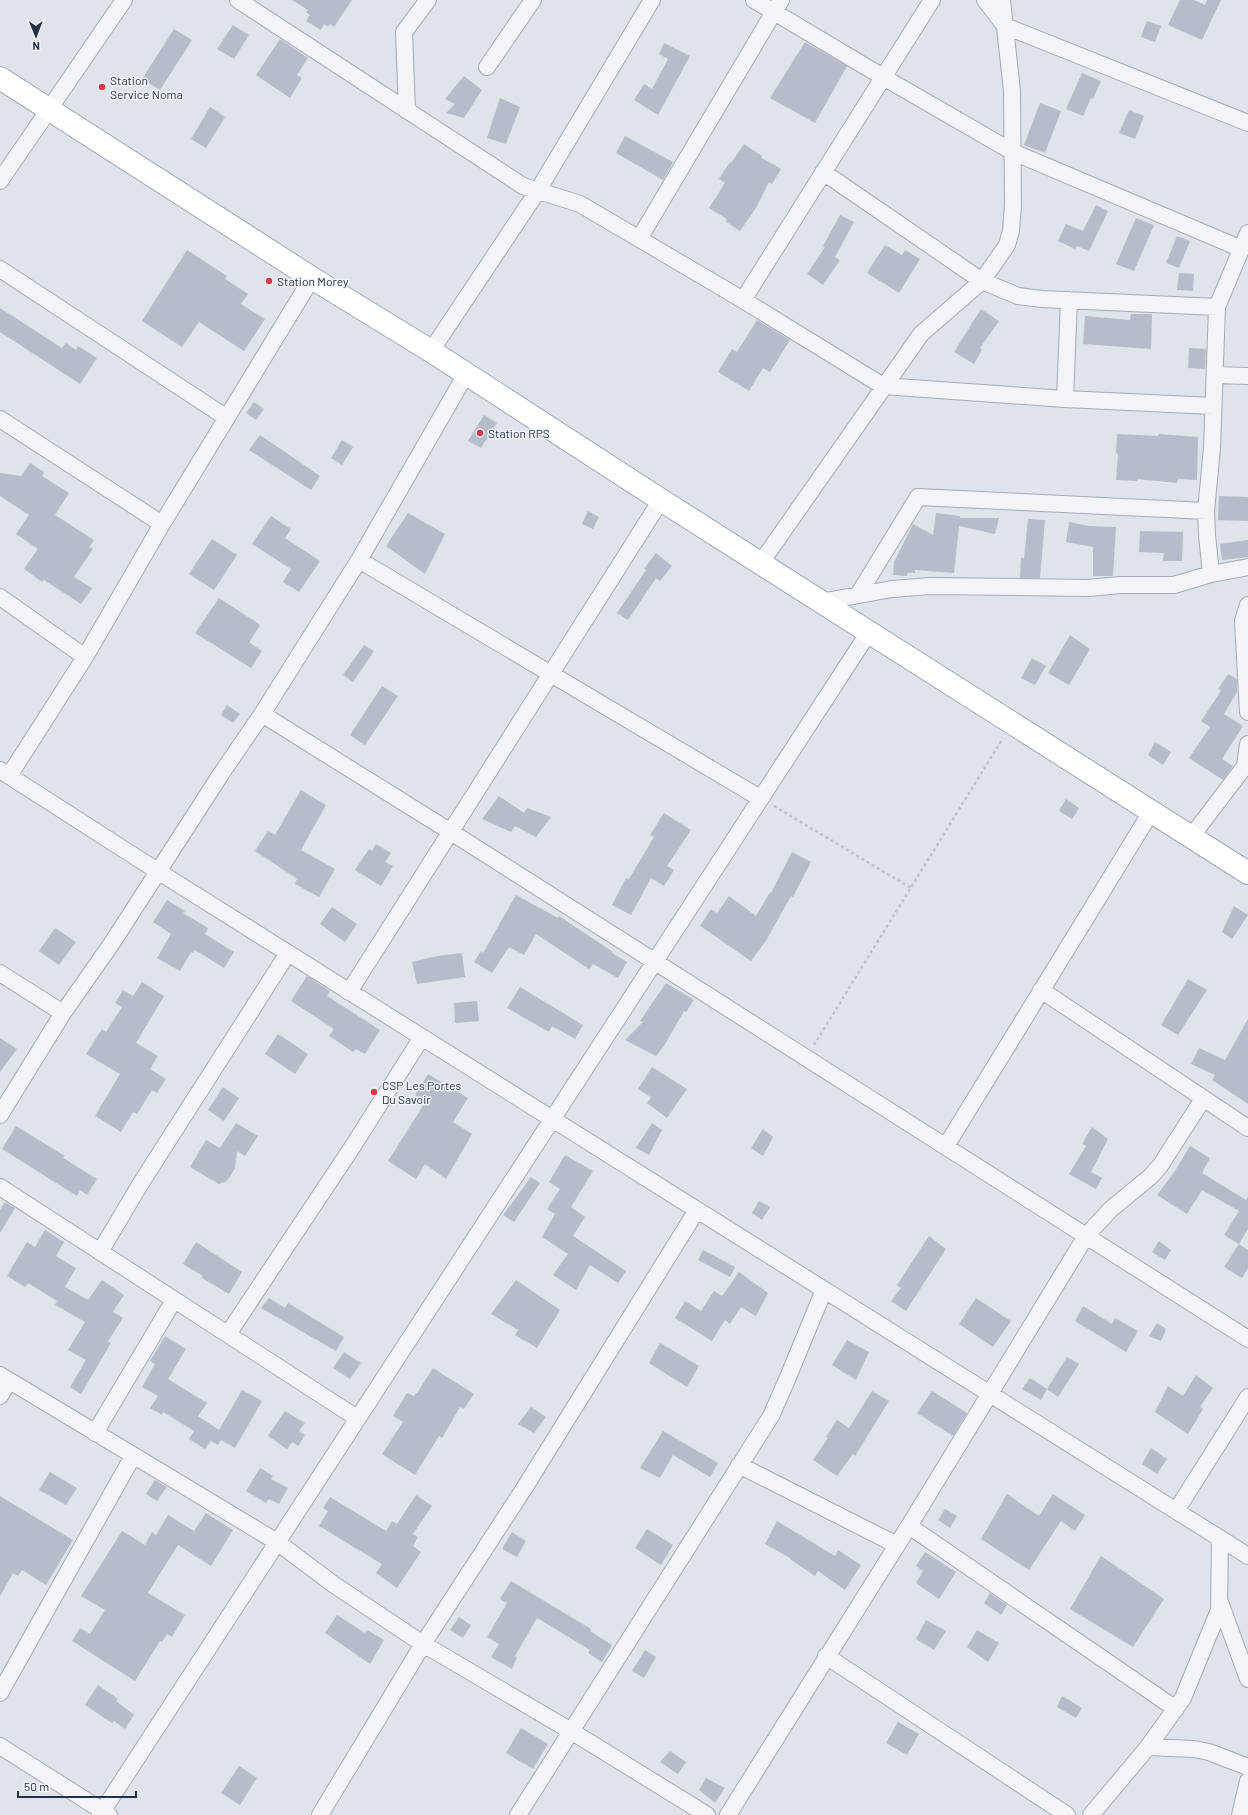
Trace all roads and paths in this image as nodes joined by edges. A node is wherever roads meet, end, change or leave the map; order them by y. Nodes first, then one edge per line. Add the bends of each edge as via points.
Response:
1 (124, 0) edge
2 (238, 0) edge
3 (428, 0) edge
4 (533, 0) edge
5 (652, 0) edge
6 (754, 0) edge
7 (932, 0) edge
8 (985, 0) edge
9 (1002, 0) edge
10 (777, 6) edge
11 (1005, 26) junction
12 (487, 67) dead end
13 (883, 77) junction
14 (0, 78) edge
15 (48, 109) junction
16 (407, 111) junction
17 (1248, 123) edge
18 (1012, 152) junction
19 (823, 172) junction
20 (0, 181) edge
21 (538, 192) junction
22 (1248, 233) edge
23 (639, 239) junction
24 (1242, 249) junction
25 (0, 269) edge
26 (312, 278) junction
27 (982, 281) junction
28 (743, 300) junction
29 (1069, 300) junction
30 (1217, 307) junction
31 (431, 351) junction
32 (466, 374) junction
33 (1214, 375) junction
34 (1248, 376) edge
35 (883, 386) junction
36 (1066, 399) junction
37 (1213, 406) junction
38 (227, 418) junction
39 (0, 419) edge
40 (661, 500) junction
41 (1206, 511) junction
42 (162, 524) junction
43 (359, 560) junction
44 (760, 564) junction
45 (1248, 567) edge
46 (1211, 574) junction
47 (858, 595) junction
48 (0, 597) edge
49 (820, 602) junction
50 (1248, 605) edge
51 (869, 632) junction
52 (85, 657) junction
53 (551, 674) junction
54 (1248, 712) edge
55 (262, 714) junction
56 (1012, 724) junction
57 (1248, 744) edge
58 (1246, 764) edge
59 (4, 773) edge
60 (760, 798) junction
61 (1151, 812) junction
62 (451, 832) junction
63 (1191, 837) junction
64 (159, 872) junction
65 (1248, 873) edge
66 (911, 888) junction
67 (288, 953) junction
68 (654, 962) junction
69 (0, 973) edge
70 (1041, 990) junction
71 (349, 992) junction
72 (63, 1012) junction
73 (422, 1037) junction
74 (806, 1058) junction
75 (1203, 1099) junction
76 (0, 1114) edge
77 (552, 1119) junction
78 (1248, 1128) edge
79 (946, 1146) junction
80 (0, 1187) edge
81 (697, 1210) junction
82 (1086, 1236) junction
83 (100, 1252) junction
84 (824, 1290) junction
85 (174, 1300) junction
86 (228, 1334) junction
87 (1248, 1339) edge
88 (5, 1378) edge
89 (989, 1394) junction
90 (0, 1396) edge
91 (1248, 1397) edge
92 (357, 1418) junction
93 (95, 1433) junction
94 (133, 1456) junction
95 (740, 1465) junction
96 (1176, 1511) junction
97 (909, 1526) junction
98 (1220, 1539) junction
99 (277, 1542) junction
100 (897, 1545) junction
101 (1248, 1556) edge
102 (1220, 1602) junction
103 (424, 1644) junction
104 (826, 1656) junction
105 (1248, 1679) edge
106 (0, 1693) edge
107 (1176, 1710) junction
108 (571, 1731) junction
109 (0, 1746) edge
110 (1148, 1748) junction
111 (1248, 1767) edge
112 (1248, 1781) edge
113 (104, 1814) edge
114 (320, 1815) edge
115 (518, 1815) edge
116 (707, 1815) edge
117 (728, 1815) edge
118 (1067, 1815) edge
119 (1091, 1815) edge
120 (1240, 1815) edge

1 - 15 street
2 - 16 street
3 - 16 street via 404,32
4 - 12 street
5 - 21 street
6 - 10 street
7 - 13 street
8 - 11 street
9 - 11 street
10 - 13 street
10 - 23 street
11 - 17 street
11 - 18 street via 1012,91
13 - 18 street
13 - 19 street
14 - 15 main road
15 - 20 street
15 - 26 main road
16 - 21 street via 523,186
18 - 24 street
18 - 27 street via 1011,231 1007,245
19 - 27 street
19 - 28 street
21 - 23 street via 580,204
21 - 31 street
22 - 24 street
23 - 28 street
24 - 30 street
25 - 38 street
26 - 31 main road
26 - 38 street
27 - 29 street via 1018,296
27 - 35 street via 921,334
28 - 35 street
29 - 30 street
29 - 36 street
30 - 33 street
31 - 32 main road
32 - 40 main road
32 - 43 street
33 - 34 street
33 - 37 street
35 - 36 street
35 - 44 street
36 - 37 street
37 - 41 street
38 - 42 street
39 - 42 street
40 - 44 main road
40 - 53 street
41 - 46 street
41 - 47 street via 918,497
42 - 52 street
43 - 53 street
43 - 55 street
44 - 49 main road
45 - 46 street
46 - 47 street via 1174,585 1088,588 930,586 892,588
47 - 49 street
48 - 52 street
49 - 51 main road
50 - 54 street via 1243,622
51 - 56 main road
51 - 60 street
52 - 59 street
53 - 60 street
53 - 62 street
55 - 62 street
55 - 64 street
56 - 61 main road
56 - 66 path
57 - 58 street
58 - 63 street
59 - 64 street
60 - 66 path
60 - 68 street
61 - 63 main road
61 - 70 street
62 - 68 street
62 - 71 street
63 - 65 main road
64 - 67 street
64 - 72 street
66 - 74 path
67 - 71 street
67 - 83 street via 141,1183
68 - 74 street
68 - 77 street
69 - 72 street
70 - 75 street
70 - 79 street
71 - 73 street
72 - 76 street
73 - 77 street
73 - 86 street
74 - 79 street
75 - 78 street
75 - 82 street via 1160,1166
77 - 81 street
77 - 92 street
79 - 82 street
80 - 83 street
81 - 84 street
81 - 103 street
82 - 87 street
82 - 89 street
83 - 85 street
84 - 89 street
84 - 95 street via 780,1398
85 - 86 street
85 - 93 street
86 - 92 street
88 - 90 street
88 - 93 street
89 - 96 street
89 - 97 street
91 - 96 street
92 - 99 street
93 - 94 street
94 - 99 street
94 - 106 street
95 - 100 street
95 - 108 street
96 - 98 street
97 - 100 street
97 - 107 street
98 - 101 street
98 - 102 street
99 - 103 street via 332,1584
99 - 113 street
100 - 104 street
102 - 105 street
102 - 107 street
103 - 108 street
103 - 114 street
104 - 117 street
104 - 118 street
107 - 110 street
108 - 115 street
108 - 116 street
109 - 113 street
110 - 111 street via 1194,1749
110 - 119 street
112 - 120 street

